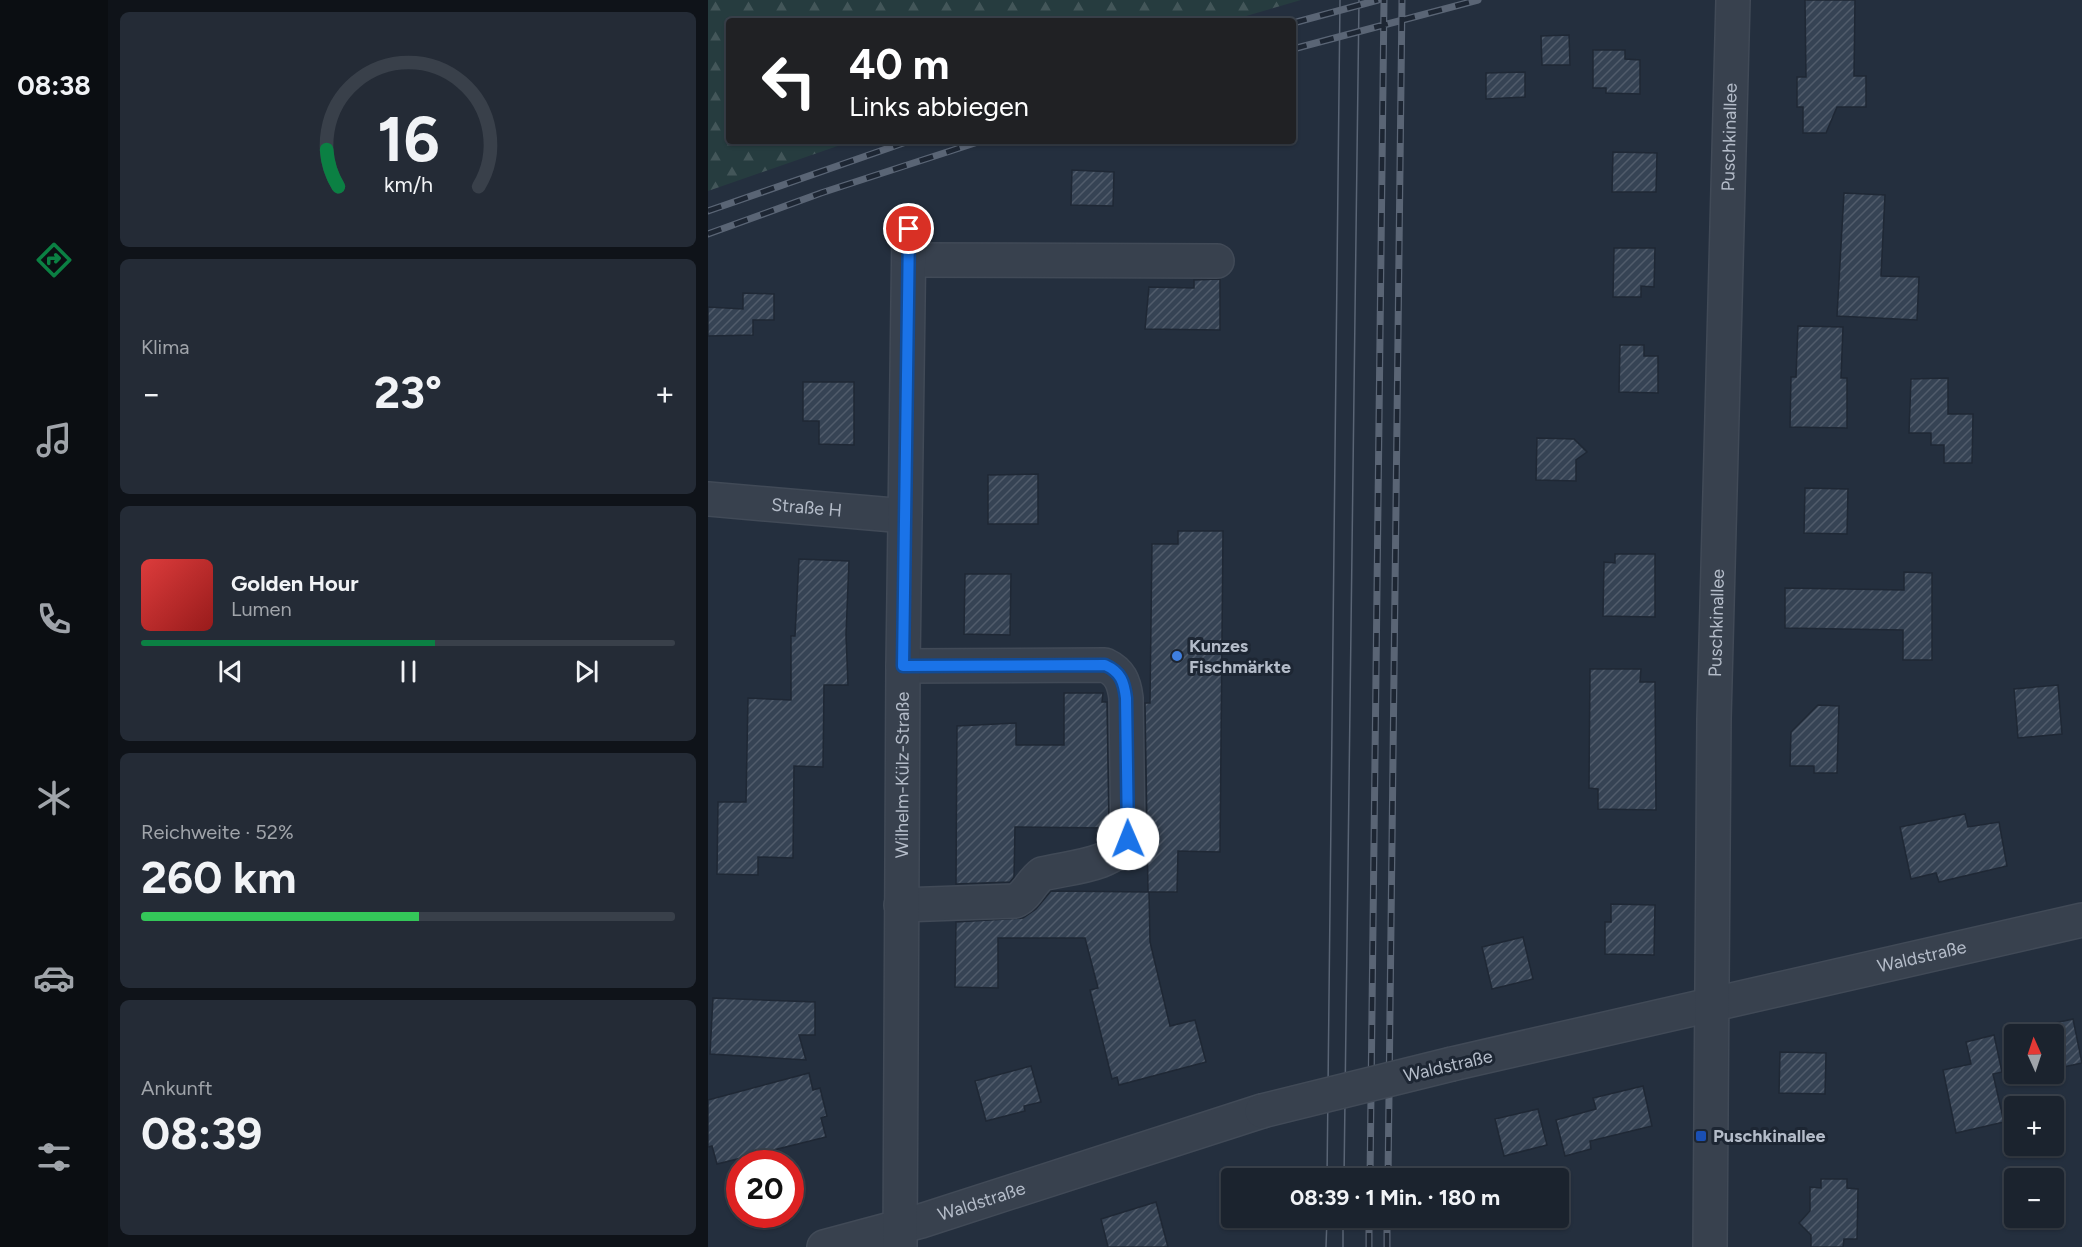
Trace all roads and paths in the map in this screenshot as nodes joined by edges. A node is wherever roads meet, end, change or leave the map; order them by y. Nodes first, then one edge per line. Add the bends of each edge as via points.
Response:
1 (1733, 0) edge
2 (1217, 261) dead end
3 (708, 499) edge
4 (905, 516) junction
5 (903, 666) junction
6 (901, 905) junction
7 (2082, 920) edge
8 (1713, 1005) junction
9 (899, 1237) edge
10 (824, 1247) edge
11 (1710, 1247) edge

1 - 8 street, Puschkinallee via 1714,719
2 - 4 street, Wilhelm-Külz-Straße via 910,245
3 - 4 street, Straße H
4 - 5 street, Wilhelm-Külz-Straße
5 - 6 street, Wilhelm-Külz-Straße
5 - 6 street via 1105,665 1113,669 1124,683 1126,698 1128,839 1113,856 1042,874 1015,901
6 - 9 street, Wilhelm-Külz-Straße
7 - 8 street, Waldstraße
8 - 9 street, Waldstraße, bridge via 1262,1111
8 - 11 street, Puschkinallee
9 - 10 street, Waldstraße

